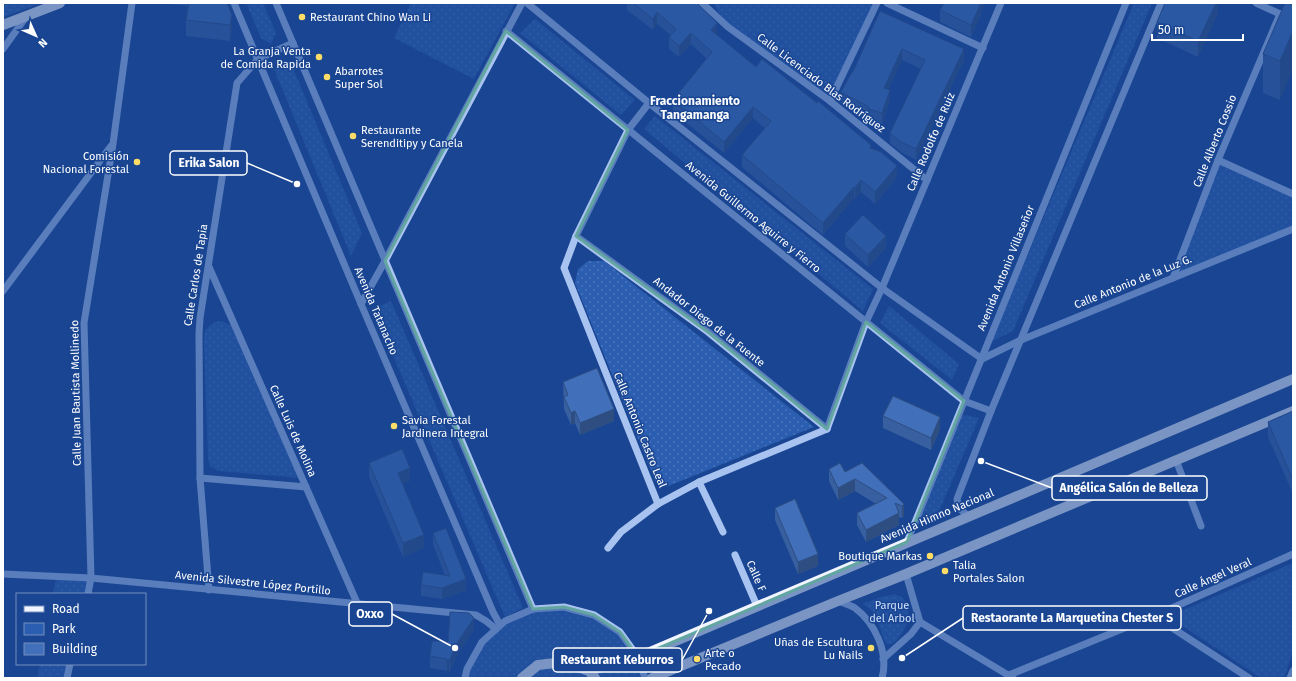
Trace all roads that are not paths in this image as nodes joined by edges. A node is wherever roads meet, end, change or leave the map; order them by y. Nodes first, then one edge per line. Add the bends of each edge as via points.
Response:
1 (60, 3) edge
2 (132, 3) edge
3 (234, 3) edge
4 (276, 3) edge
5 (522, 3) edge
6 (527, 3) edge
7 (702, 3) edge
8 (877, 3) edge
9 (886, 3) edge
10 (1000, 3) edge
11 (1126, 3) edge
12 (1161, 3) edge
13 (1256, 3) edge
14 (1280, 14) junction
15 (26, 16) junction
16 (1293, 20) edge
17 (3, 25) edge
18 (506, 31) junction
19 (293, 44) junction
20 (983, 48) junction
21 (3, 50) edge
22 (258, 59) junction
23 (830, 101) junction
24 (649, 103) junction
25 (628, 130) junction
26 (113, 144) junction
27 (1218, 160) junction
28 (927, 180) junction
29 (1293, 194) edge
30 (1293, 229) edge
31 (576, 236) junction
32 (385, 261) junction
33 (209, 266) junction
34 (1173, 278) junction
35 (882, 288) junction
36 (3, 291) edge
37 (361, 304) junction
38 (866, 322) junction
39 (1021, 340) junction
40 (982, 359) junction
41 (1293, 379) edge
42 (964, 401) junction
43 (991, 411) junction
44 (1293, 411) edge
45 (827, 429) junction
46 (1176, 460) junction
47 (200, 478) junction
48 (699, 482) junction
49 (306, 487) junction
50 (658, 504) junction
51 (969, 516) junction
52 (1201, 526) dead end
53 (723, 532) dead end
54 (907, 542) junction
55 (608, 548) dead end
56 (1293, 554) edge
57 (734, 555) dead end
58 (3, 574) edge
59 (906, 574) junction
60 (91, 578) junction
61 (209, 590) junction
62 (88, 593) edge
63 (838, 601) junction
64 (358, 605) junction
65 (757, 606) junction
66 (533, 609) junction
67 (1154, 616) junction
68 (920, 622) junction
69 (498, 627) junction
70 (638, 657) junction
71 (883, 659) junction
72 (70, 665) edge
73 (1293, 671) edge
74 (592, 674) edge
75 (1010, 677) edge
76 (67, 678) edge
77 (465, 678) edge
78 (522, 678) edge
79 (645, 678) edge
80 (652, 678) edge
81 (882, 678) edge
82 (1249, 678) edge
83 (1290, 678) edge

1 - 15 main road
2 - 26 street, Calle Juan Bautista Mollinedo
3 - 22 street, Avenida Tatanacho
4 - 19 street
5 - 18 street
6 - 24 street
7 - 23 street, Calle Licenciado Blas Rodríguez via 728,27
8 - 23 street
9 - 20 street
10 - 20 street, Calle Rodolfo de Ruiz
11 - 40 street, Avenida Antonio Villaseñor
12 - 39 street
13 - 14 street
14 - 16 street
14 - 27 street, Calle Alberto Cossio
15 - 17 main road
15 - 21 street
18 - 25 street, Avenida Guillermo Aguirre y Fierro
18 - 32 street
19 - 22 street, Calle Carlos de Tapia
19 - 32 street
20 - 28 street, Calle Rodolfo de Ruiz
22 - 33 street, Calle Carlos de Tapia via 237,83
22 - 37 street, Avenida Tatanacho
23 - 28 street, Calle Licenciado Blas Rodríguez
24 - 25 street, Calle Antonio Castro Leal
24 - 35 street
25 - 31 street, Calle Antonio Castro Leal
25 - 38 street, Avenida Guillermo Aguirre y Fierro
26 - 36 street
26 - 60 street, Calle Juan Bautista Mollinedo via 84,323
27 - 29 street
27 - 34 street, Calle Alberto Cossio
28 - 35 street, Calle Rodolfo de Ruiz
30 - 34 street, Calle Antonio de la Luz G.
31 - 45 street, Andador Diego de la Fuente via 708,332
31 - 50 street, Calle Antonio Castro Leal via 564,268
32 - 37 street
32 - 66 street
33 - 47 street, Calle Carlos de Tapia via 199,334
33 - 49 street, Calle Luis de Molina
34 - 39 street, Calle Antonio de la Luz G.
35 - 38 street
35 - 40 street
37 - 69 street, Avenida Tatanacho
38 - 42 street, Avenida Guillermo Aguirre y Fierro
38 - 45 street
39 - 40 street, Calle Antonio de la Luz G.
39 - 43 street
40 - 42 street, Avenida Antonio Villaseñor
41 - 51 main road, Avenida Himno Nacional
42 - 43 street, Avenida Guillermo Aguirre y Fierro
42 - 54 street, Avenida Antonio Villaseñor
43 - 51 street via 957,499 961,512
44 - 46 main road
45 - 48 street, Calle Antonio Castro Leal
46 - 52 street
46 - 59 main road
47 - 49 street
47 - 61 street, Calle Carlos de Tapia
48 - 50 street, Calle Antonio Castro Leal
48 - 53 street
49 - 64 street, Calle Luis de Molina
50 - 55 street via 621,532
51 - 54 main road, Avenida Himno Nacional
54 - 65 main road, Avenida Himno Nacional
56 - 67 street, Calle Ángel Veral
57 - 65 street, Calle F
58 - 60 street, Avenida Silvestre López Portillo
59 - 63 main road
59 - 68 street
60 - 61 street, Avenida Silvestre López Portillo
60 - 62 street, Calle Juan Bautista Mollinedo
61 - 64 street, Avenida Silvestre López Portillo
63 - 71 street via 854,607 872,626 879,639
63 - 80 main road
64 - 69 street, Avenida Silvestre López Portillo via 476,615
65 - 70 main road, Avenida Himno Nacional
66 - 69 street via 505,621
66 - 70 street via 564,607 594,615 620,632
67 - 75 street, Calle Ángel Veral
67 - 82 street
68 - 71 street via 911,634
68 - 75 street
69 - 77 street via 482,642 467,669
70 - 74 main road, Avenida Himno Nacional
70 - 79 street
71 - 81 street
72 - 76 street
73 - 83 street
74 - 78 main road via 564,662 538,665

